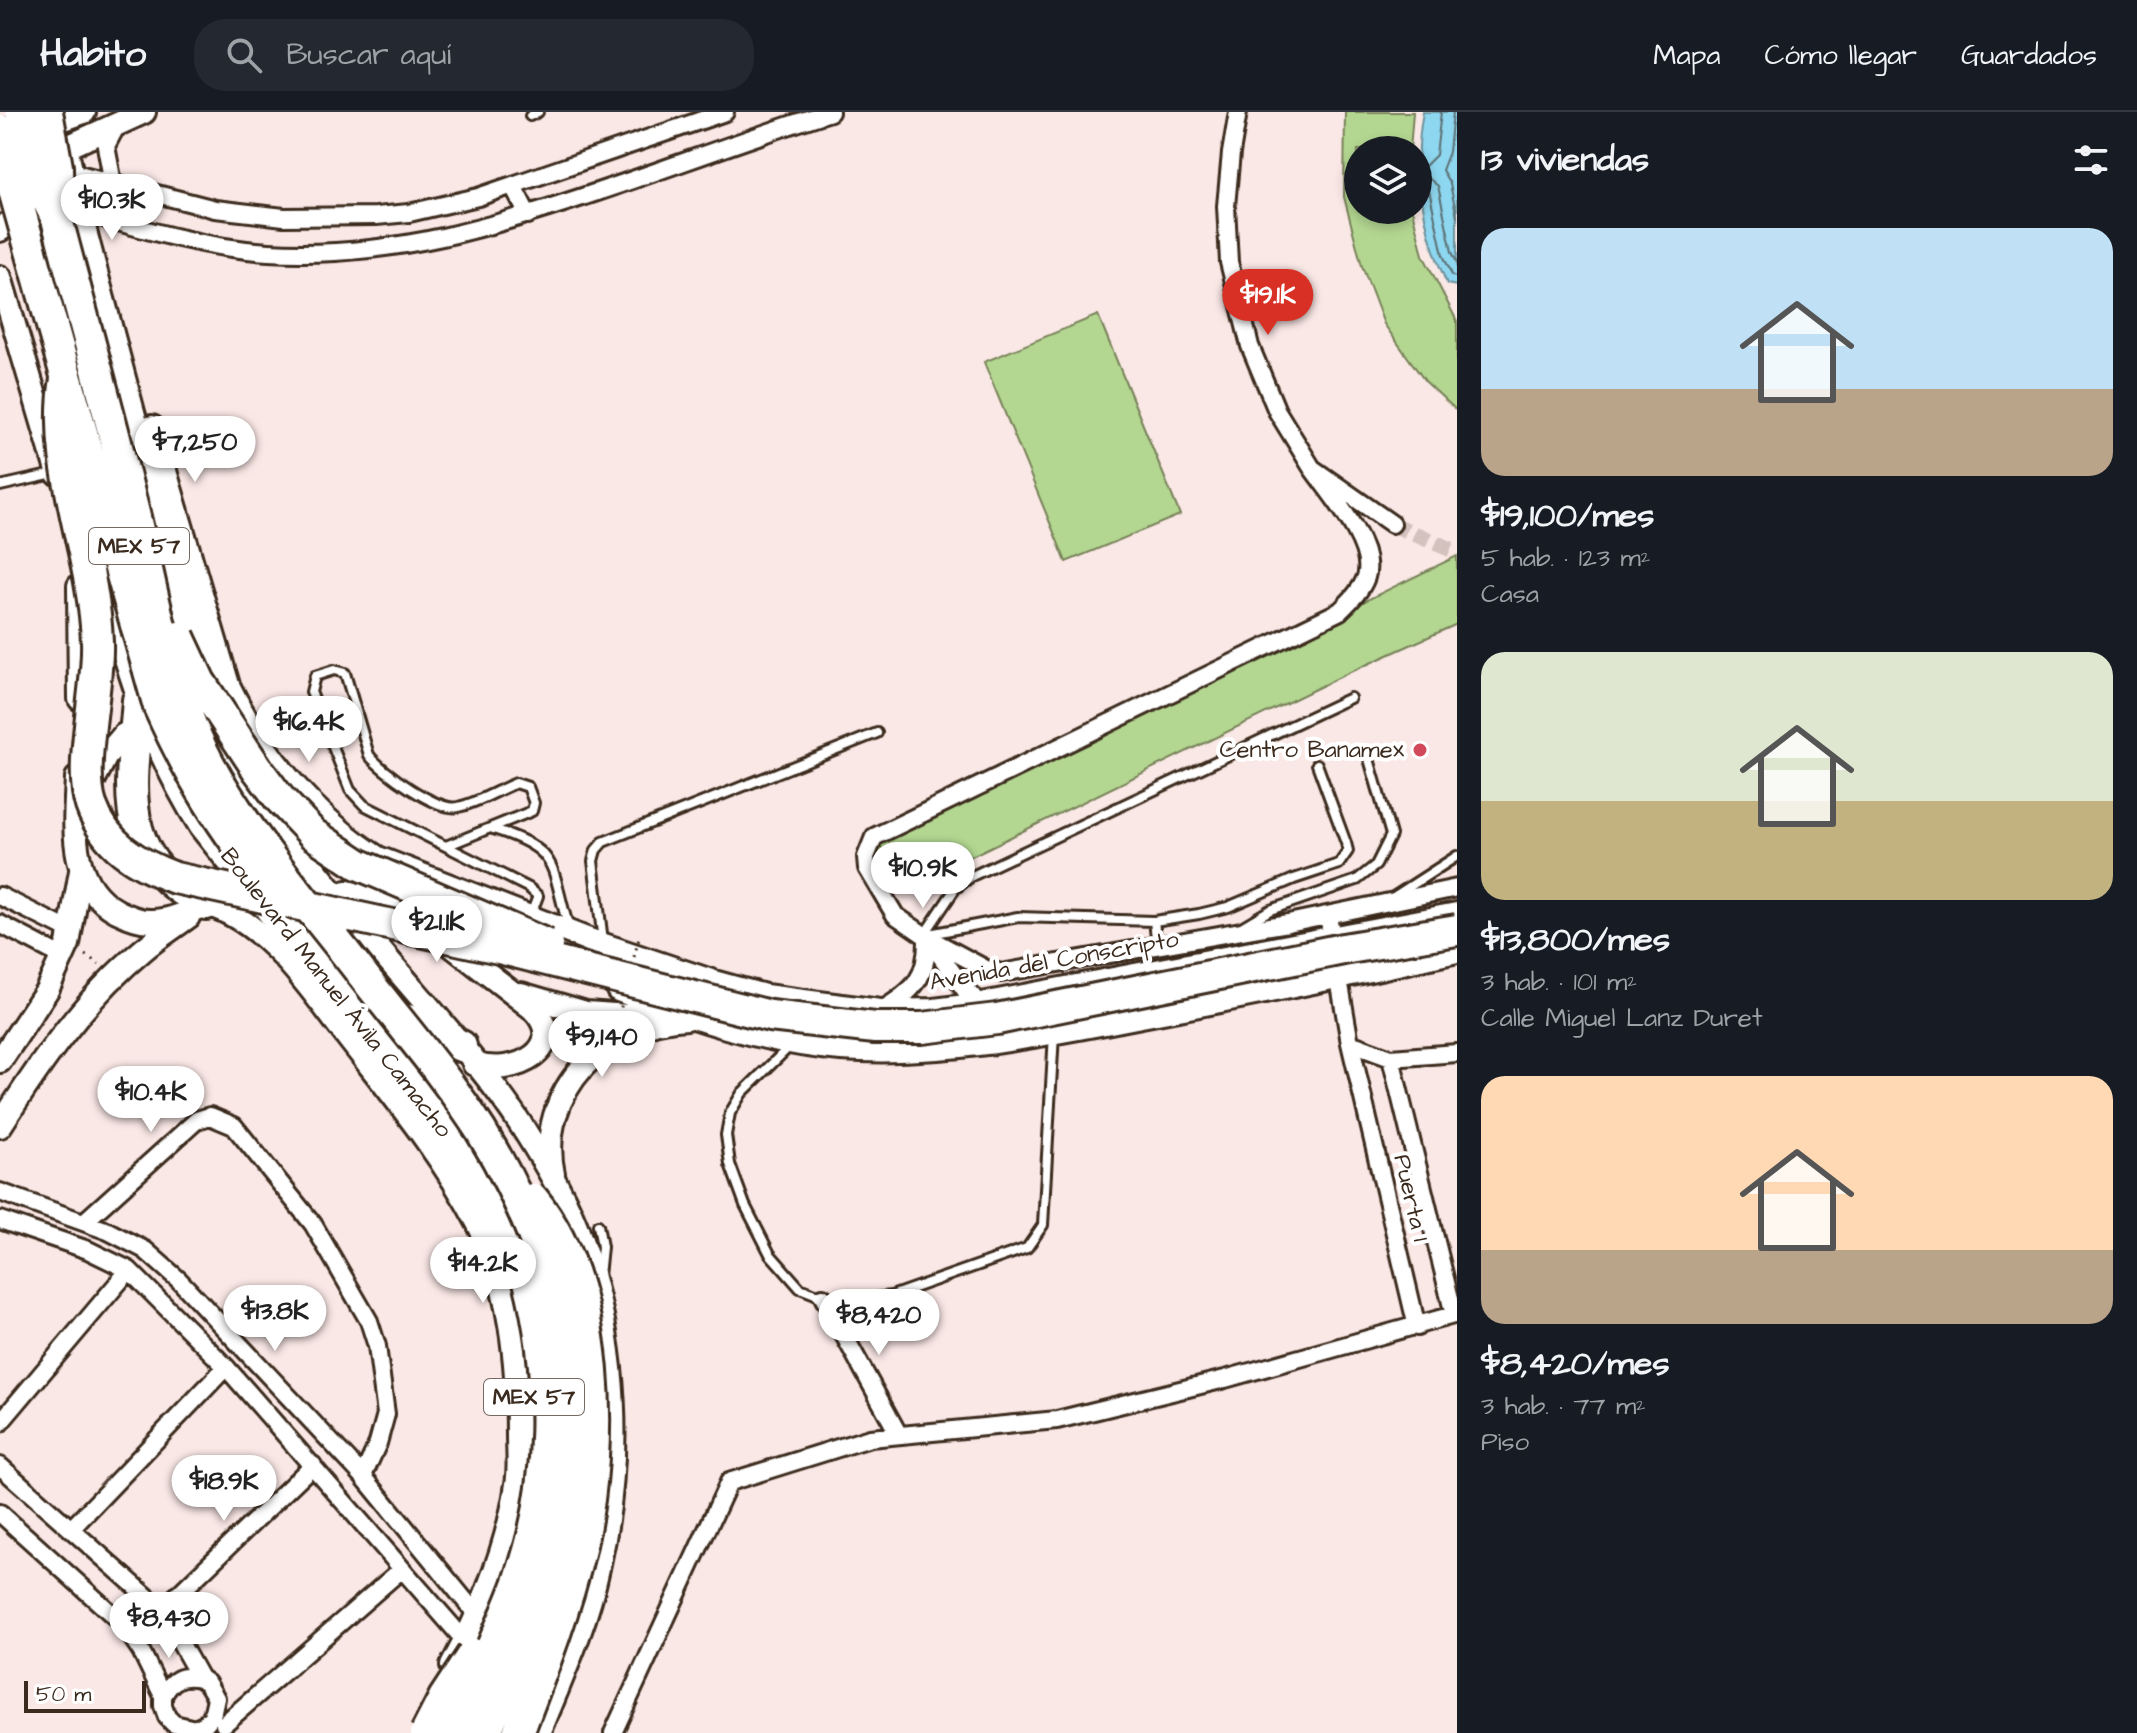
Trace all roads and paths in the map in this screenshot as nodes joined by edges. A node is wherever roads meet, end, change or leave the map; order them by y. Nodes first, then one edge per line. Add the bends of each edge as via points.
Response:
1 (21, 112) edge
2 (84, 112) edge
3 (144, 112) edge
4 (725, 112) edge
5 (1238, 112) edge
6 (826, 113) edge
7 (55, 115) edge
8 (116, 127) junction
9 (0, 130) edge
10 (0, 139) edge
11 (66, 148) junction
12 (71, 172) junction
13 (2, 178) edge
14 (113, 183) junction
15 (513, 186) junction
16 (68, 215) junction
17 (528, 215) junction
18 (115, 221) junction
19 (0, 230) edge
20 (86, 235) junction
21 (60, 251) dead end
22 (22, 256) dead end
23 (0, 277) edge
24 (124, 373) junction
25 (66, 379) junction
26 (1312, 468) junction
27 (58, 473) junction
28 (0, 486) edge
29 (134, 513) junction
30 (1392, 524) tunnel mouth
31 (139, 690) junction
32 (1350, 698) dead end
33 (237, 723) dead end
34 (877, 733) dead end
35 (124, 735) dead end
36 (258, 737) junction
37 (1367, 752) dead end
38 (1317, 764) dead end
39 (76, 817) junction
40 (490, 828) junction
41 (446, 846) junction
42 (1457, 856) edge
43 (81, 871) junction
44 (1457, 888) edge
45 (347, 892) dead end
46 (0, 896) edge
47 (217, 899) junction
48 (1384, 903) junction
49 (400, 906) junction
50 (1457, 914) edge
51 (530, 917) junction
52 (1154, 921) junction
53 (0, 924) edge
54 (1329, 926) junction
55 (1457, 930) edge
56 (570, 933) junction
57 (1232, 933) junction
58 (925, 936) junction
59 (68, 944) junction
60 (604, 946) junction
61 (1157, 946) junction
62 (1457, 951) edge
63 (116, 975) junction
64 (502, 985) junction
65 (1340, 988) junction
66 (747, 991) junction
67 (1043, 992) junction
68 (982, 1004) junction
69 (952, 1009) junction
70 (880, 1011) junction
71 (775, 1012) junction
72 (697, 1018) junction
73 (673, 1019) junction
74 (408, 1020) junction
75 (1055, 1033) junction
76 (791, 1043) junction
77 (1350, 1043) junction
78 (1457, 1053) edge
79 (468, 1055) junction
80 (1391, 1058) junction
81 (0, 1061) edge
82 (0, 1126) edge
83 (498, 1161) junction
84 (555, 1183) junction
85 (0, 1192) edge
86 (0, 1220) edge
87 (85, 1221) junction
88 (598, 1225) dead end
89 (129, 1270) junction
90 (595, 1288) junction
91 (823, 1297) junction
92 (1455, 1315) edge
93 (1417, 1327) junction
94 (226, 1367) junction
95 (0, 1423) edge
96 (899, 1435) junction
97 (313, 1465) junction
98 (0, 1466) edge
99 (363, 1476) junction
100 (0, 1513) edge
101 (72, 1528) junction
102 (402, 1569) junction
103 (162, 1610) junction
104 (491, 1615) junction
105 (465, 1641) junction
106 (200, 1678) junction
107 (163, 1696) junction
108 (225, 1725) edge
109 (171, 1729) edge
110 (417, 1733) edge
111 (426, 1733) edge
112 (441, 1733) edge
113 (454, 1733) edge
114 (485, 1733) edge
115 (502, 1733) edge
116 (518, 1733) edge
117 (539, 1733) edge
118 (613, 1733) edge

1 - 16 highway, bridge via 40,185
2 - 7 main road
3 - 8 main road
4 - 15 street
5 - 26 street via 1226,206 1229,262 1250,346 1277,411
6 - 17 street
7 - 10 main road
7 - 11 main road
7 - 16 highway, bridge via 58,181
8 - 11 main road
8 - 14 street via 106,146
9 - 13 highway, bridge
11 - 12 main road
11 - 13 main road
12 - 14 street
12 - 16 main road
13 - 16 main road
13 - 25 highway, bridge
14 - 15 street via 215,209 314,219 409,213
14 - 18 street
15 - 17 street
16 - 18 street
16 - 20 main road
16 - 29 highway, bridge
17 - 18 street via 404,246 323,253 235,249
19 - 20 main road via 16,217 45,211 64,216
20 - 24 main road
21 - 74 highway, Boulevard Manuel Ávila Camacho / MEX 57 via 182,699 234,793
22 - 31 highway, Boulevard Manuel Ávila Camacho / MEX 57
23 - 27 main road, Boulevard Manuel Ávila Camacho
24 - 36 main road, Avenida del Conscripto via 157,440 228,685
24 - 79 main road via 211,712 225,747 262,805
25 - 55 highway, bridge via 63,452 92,583 97,632 89,795 100,823 120,849 150,869 770,1016 875,1028 1010,1017
25 - 104 highway, bridge via 148,675 176,744 232,840 456,1127 497,1194 524,1264 540,1331 546,1438 538,1510 519,1581
26 - 30 street
26 - 58 street via 1361,540 1368,561 1355,597 1340,611 874,837 867,868 895,915
27 - 28 lane
27 - 39 main road, Boulevard Manuel Ávila Camacho via 79,582
29 - 71 highway, bridge via 192,668 258,770 327,845 358,864 548,945 625,972
29 - 83 highway, bridge via 175,682 217,779 462,1104
31 - 47 highway via 132,791 137,832 145,850 181,892
31 - 112 highway, Boulevard Manuel Ávila Camacho / MEX 57 via 170,764 205,826 406,1077 465,1160 495,1219 521,1295 533,1383 531,1470 508,1572
32 - 58 lane via 972,876 955,889
33 - 36 main road
34 - 60 lane via 603,842 593,861
35 - 39 main road via 99,766
36 - 51 main road, Avenida del Conscripto via 305,797 348,839 378,858
37 - 57 lane via 1391,835 1376,865 1357,880 1270,910
38 - 52 lane via 1348,851 1339,864 1228,907
39 - 43 main road, Boulevard Manuel Ávila Camacho
40 - 41 lane
40 - 41 lane via 532,811 526,784 516,783 457,808 441,805 386,773 369,755 345,673 334,670 315,676 311,692 350,790 376,813
40 - 56 lane via 531,842 544,853 556,876
41 - 51 lane via 535,892
42 - 48 lane
43 - 47 main road, Boulevard Manuel Ávila Camacho via 109,907 138,919 170,918
43 - 59 main road
44 - 48 street
45 - 49 main road
46 - 59 street
47 - 63 main road
47 - 104 main road, Boulevard Manuel Ávila Camacho via 257,929 311,991 431,1144 479,1225 504,1296 518,1377 518,1481 498,1560
48 - 54 street
49 - 64 main road
49 - 72 main road
50 - 54 main road, Avenida del Conscripto
51 - 56 main road, Avenida del Conscripto
52 - 58 lane via 1018,917
52 - 61 lane
53 - 59 street
54 - 57 street
54 - 65 street, Puerta 1
54 - 67 main road, Avenida del Conscripto
56 - 60 main road, Avenida del Conscripto
57 - 61 street
58 - 61 street via 1001,973
58 - 68 street via 965,990
58 - 70 street via 927,962 920,976 909,992
59 - 63 path
59 - 81 main road via 47,990
60 - 66 main road, Avenida del Conscripto
62 - 65 main road
63 - 82 main road via 71,1023
64 - 73 main road via 586,1013
64 - 79 main road via 537,1014 543,1042 530,1060 513,1067 493,1068
65 - 75 main road
65 - 77 street, Puerta 1
66 - 70 main road, Avenida del Conscripto
66 - 71 main road
67 - 68 main road, Avenida del Conscripto
67 - 75 lane
68 - 69 main road, Avenida del Conscripto
69 - 70 main road, Avenida del Conscripto
69 - 71 highway via 916,1022 882,1023
72 - 73 main road
72 - 76 main road
73 - 84 main road via 625,1034 577,1072 554,1122
74 - 79 highway
74 - 115 highway, Boulevard Manuel Ávila Camacho / MEX 57 via 480,1112 522,1178 552,1254 580,1383 580,1453 559,1579
75 - 76 main road via 919,1050
75 - 91 lane via 1043,1225 1027,1248 891,1296 838,1303
76 - 91 lane via 742,1093 730,1113 726,1135 745,1205 770,1254 800,1288
77 - 80 street
77 - 93 street, Puerta 1
78 - 80 street
79 - 84 main road via 521,1125
80 - 92 street, Puerta 1
83 - 114 highway, bridge via 528,1218 559,1317 568,1440 559,1523 543,1591
83 - 116 highway, bridge via 537,1203 567,1256 586,1325 593,1412 591,1482 581,1547
84 - 90 main road
85 - 87 street
86 - 89 street
87 - 99 street via 145,1250 179,1280
87 - 99 street via 197,1120 210,1116 234,1126 313,1224 369,1321 386,1414
88 - 90 lane via 602,1259
89 - 94 street
89 - 95 street
90 - 117 main road via 610,1367 613,1483 588,1605
91 - 96 street
92 - 93 street, Puerta 1
93 - 96 street via 1057,1420
94 - 97 street
94 - 101 street
96 - 118 street via 870,1438 729,1482
97 - 102 street
97 - 103 street
98 - 101 street
99 - 104 street
100 - 107 street via 123,1624
101 - 103 street
102 - 105 street
102 - 108 street
103 - 106 street
104 - 105 main road, Boulevard Manuel Ávila Camacho
104 - 111 highway, bridge
104 - 113 highway, bridge
105 - 110 main road, Boulevard Manuel Ávila Camacho
106 - 107 street via 178,1678
106 - 108 street via 216,1698
107 - 109 street
108 - 109 street

